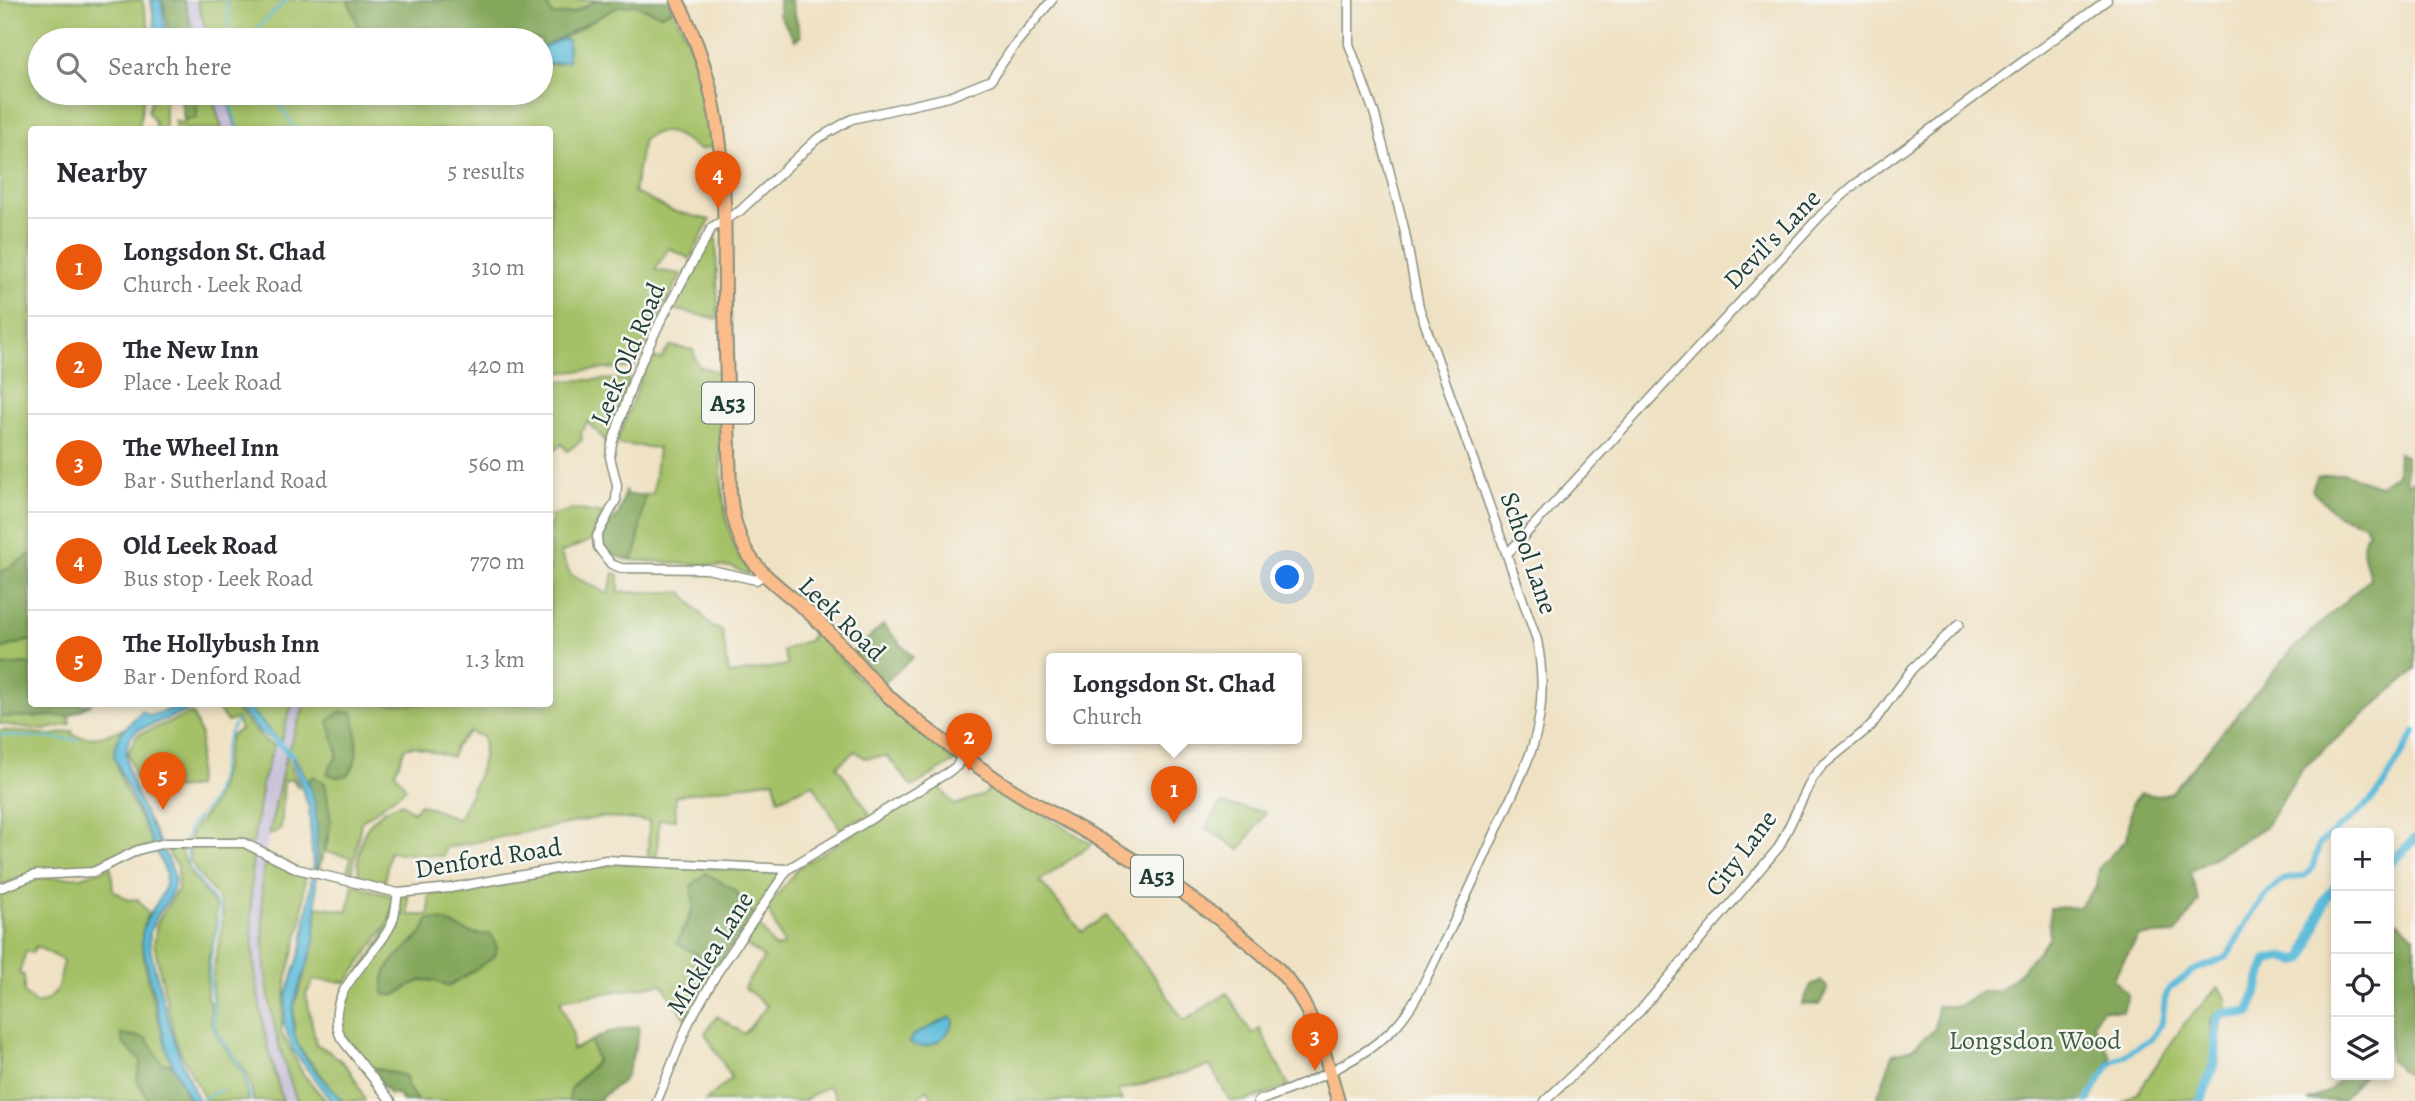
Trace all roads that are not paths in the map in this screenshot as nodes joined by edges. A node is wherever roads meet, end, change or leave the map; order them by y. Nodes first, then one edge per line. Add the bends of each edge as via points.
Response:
1 (677, 0) edge
2 (1052, 0) edge
3 (1349, 0) edge
4 (2108, 0) edge
5 (724, 220) junction
6 (1508, 553) junction
7 (763, 576) junction
8 (1959, 624) dead end
9 (962, 755) junction
10 (788, 869) junction
11 (0, 888) edge
12 (398, 893) junction
13 (1330, 1072) junction
14 (391, 1101) edge
15 (657, 1101) edge
16 (1258, 1101) edge
17 (1338, 1101) edge
18 (1545, 1101) edge

1 - 5 highway, Leek Road / A53 via 698,39 716,109
2 - 5 street via 991,80 949,97 852,119 817,139 740,211
3 - 6 street, School Lane via 1349,44 1375,115 1419,307
4 - 6 street, Devil's Lane via 1853,186 1822,214
5 - 7 highway, Leek Road / A53 via 730,494 738,533
5 - 7 street, Leek Old Road via 712,227 634,378 612,444 616,500 597,536 598,548 611,564 621,568 707,569 756,580
6 - 13 street, School Lane via 1544,672 1533,745 1469,892 1410,1006 1381,1040
7 - 9 highway, Leek Road / A53 via 819,622 888,696
8 - 18 street, City Lane via 1912,669 1871,726 1822,766 1779,847 1640,1011
9 - 10 street via 947,773
9 - 13 highway, Leek Road / A53 via 1003,784 1117,849 1259,952 1280,971 1302,1002
10 - 12 street, Denford Road via 606,860
10 - 15 street, Micklea Lane via 689,1022
11 - 12 street, Denford Road via 35,875 93,872 158,844 234,842 307,872
12 - 14 street via 392,922 344,990 335,1012 341,1038
13 - 16 street, School Lane
13 - 17 highway, A53

